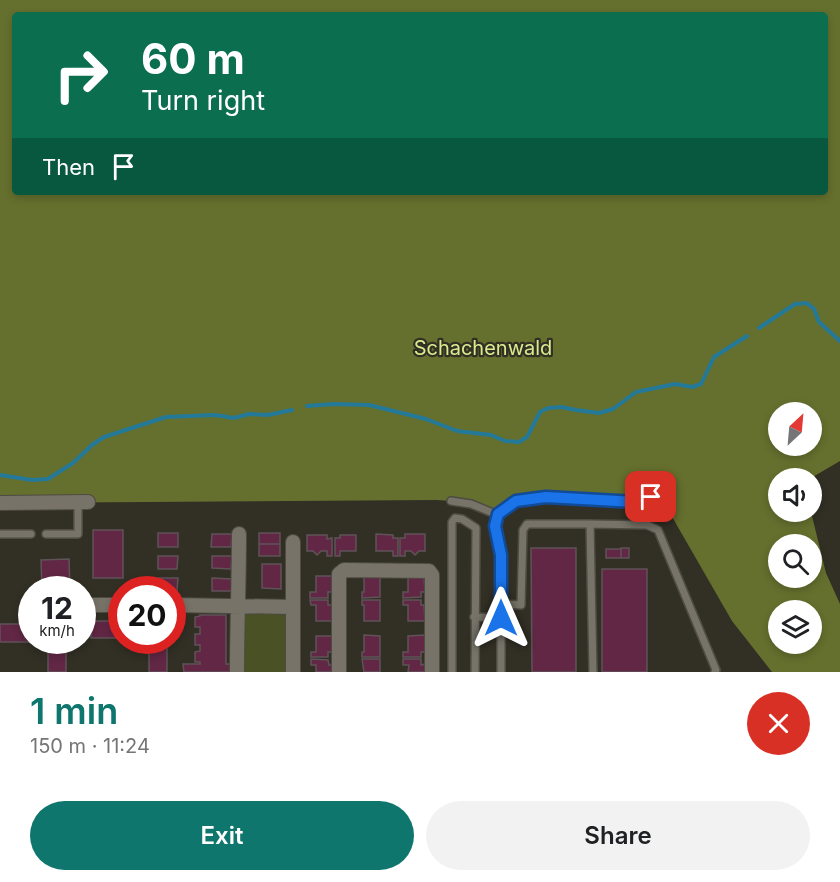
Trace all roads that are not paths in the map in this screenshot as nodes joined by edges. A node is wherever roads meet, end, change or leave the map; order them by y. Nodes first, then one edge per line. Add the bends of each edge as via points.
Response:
1 (651, 497) dead end
2 (451, 501) dead end
3 (83, 502) joint
4 (0, 503) edge
5 (498, 514) junction
6 (590, 524) junction
7 (0, 534) edge
8 (31, 534) dead end
9 (46, 534) dead end
10 (239, 534) dead end
11 (293, 542) dead end
12 (501, 604) junction
13 (186, 605) edge
14 (237, 606) junction
15 (293, 607) junction
16 (474, 617) junction
17 (501, 618) junction
18 (237, 672) edge
19 (293, 672) edge
20 (339, 672) edge
21 (432, 672) edge
22 (452, 672) edge
23 (475, 672) edge
24 (501, 672) edge
25 (593, 672) edge
26 (715, 672) edge

1 - 5 lane via 636,502 546,497 516,501
2 - 5 lane
3 - 4 street
3 - 9 lane via 78,534
5 - 12 lane via 495,526 501,555
6 - 12 lane via 527,524 523,530 521,605
6 - 25 lane
6 - 26 lane via 647,525 658,530
7 - 8 lane
10 - 14 street
11 - 15 street
12 - 17 lane
13 - 14 street
14 - 15 street
14 - 18 street
15 - 19 street
16 - 17 lane
16 - 22 lane via 476,528 455,518
16 - 23 lane
17 - 24 lane
20 - 21 street via 339,574 344,570 432,574

